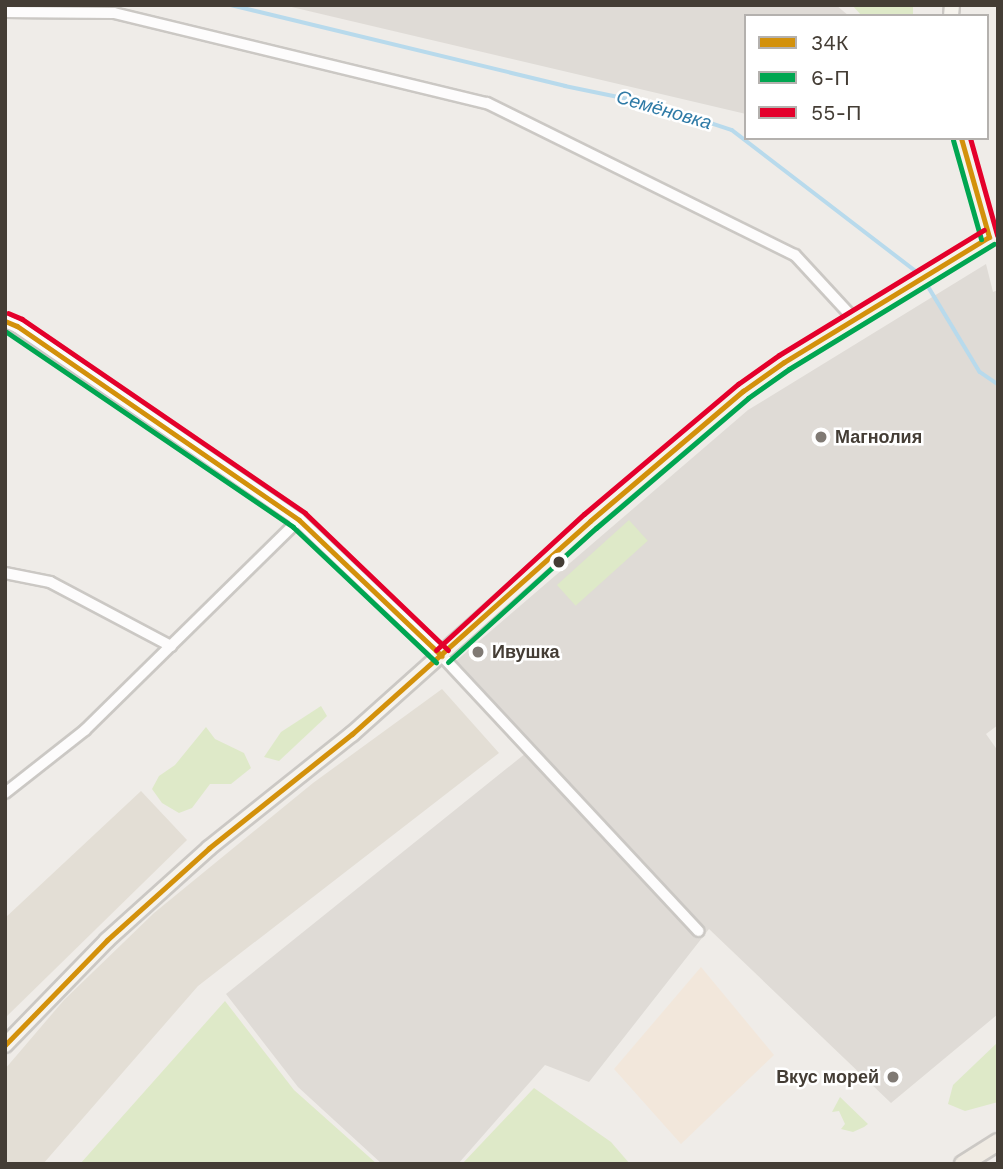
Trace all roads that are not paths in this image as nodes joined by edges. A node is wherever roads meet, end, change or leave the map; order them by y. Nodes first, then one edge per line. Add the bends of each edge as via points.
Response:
1 (5, 12) edge
2 (962, 140) edge
3 (993, 235) edge
4 (855, 318) junction
5 (5, 321) edge
6 (299, 520) junction
7 (5, 573) edge
8 (171, 646) junction
9 (442, 656) junction
10 (5, 793) edge
11 (698, 931) dead end
12 (5, 1045) edge
13 (998, 1142) edge
14 (963, 1164) edge

1 - 4 street via 114,13 487,103 795,256
2 - 3 main road
3 - 4 main road
4 - 9 main road via 743,391 590,521
5 - 6 street
6 - 8 street
6 - 9 street
7 - 8 street via 50,582
8 - 10 street via 85,730
9 - 11 street
9 - 12 main road via 209,848 107,940
13 - 14 main road

